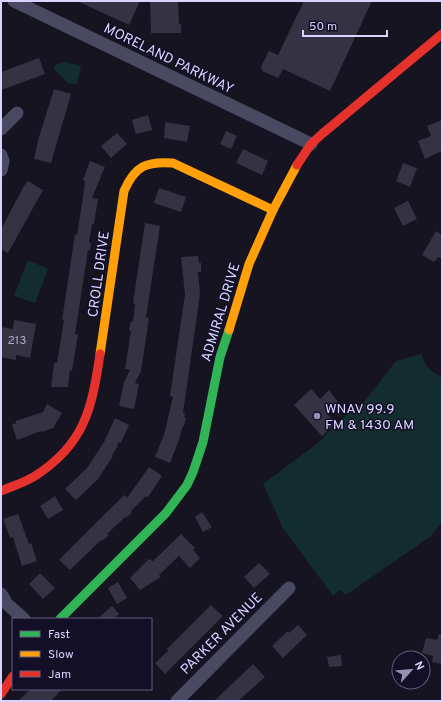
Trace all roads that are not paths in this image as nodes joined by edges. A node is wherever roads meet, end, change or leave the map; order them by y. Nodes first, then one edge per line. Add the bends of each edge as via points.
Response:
1 (17, 2) edge
2 (442, 34) edge
3 (17, 113) dead end
4 (1, 129) edge
5 (311, 144) junction
6 (1, 155) edge
7 (1, 170) edge
8 (273, 210) junction
9 (1, 491) edge
10 (289, 588) dead end
11 (1, 594) edge
12 (23, 618) edge
13 (61, 618) edge
14 (12, 678) edge
15 (1, 694) edge
16 (176, 701) edge

1 - 5 street, MORELAND PARKWAY
2 - 5 street, ADMIRAL DRIVE
3 - 4 street
5 - 8 street, ADMIRAL DRIVE
6 - 7 street
8 - 9 street, CROLL DRIVE via 173,163 159,161 137,170 124,191 95,387 83,426 50,464 34,476
8 - 13 street, ADMIRAL DRIVE via 241,286 215,377 203,442 187,485 166,513
10 - 16 street, PARKER AVENUE
11 - 12 street
14 - 15 street

